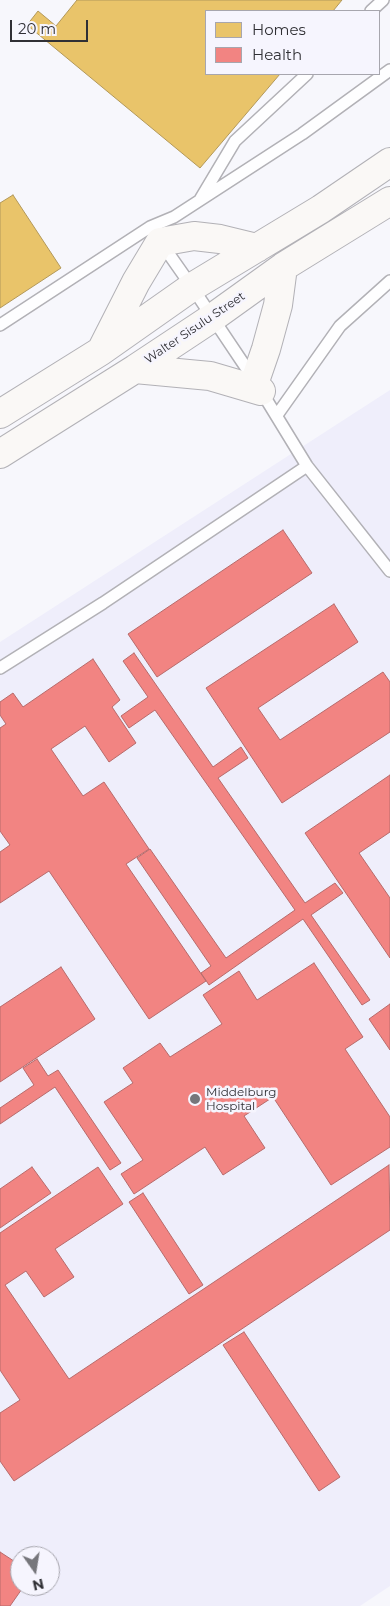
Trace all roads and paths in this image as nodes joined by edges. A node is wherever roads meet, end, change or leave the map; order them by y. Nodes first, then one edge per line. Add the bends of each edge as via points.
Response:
1 (383, 0) edge
2 (372, 10) edge
3 (390, 70) edge
4 (306, 75) edge
5 (390, 162) edge
6 (200, 200) junction
7 (390, 201) edge
8 (155, 235) junction
9 (257, 248) junction
10 (283, 267) junction
11 (390, 281) edge
12 (192, 287) junction
13 (212, 318) junction
14 (0, 324) edge
15 (101, 351) junction
16 (135, 369) junction
17 (258, 386) junction
18 (0, 414) edge
19 (277, 415) junction
20 (0, 454) edge
21 (307, 466) junction
22 (390, 571) edge
23 (0, 668) edge

1 - 2 lane
3 - 6 lane via 302,134
4 - 6 lane via 235,141
5 - 9 main road
6 - 8 lane via 174,217
7 - 10 main road, Walter Sisulu Street
8 - 9 main road via 220,239
8 - 12 lane
8 - 14 lane
8 - 15 main road via 136,282
9 - 12 main road
10 - 13 main road, Walter Sisulu Street
10 - 17 main road via 278,305
11 - 19 lane via 340,326
12 - 13 lane
12 - 15 main road
13 - 16 main road, Walter Sisulu Street
13 - 17 lane
15 - 18 main road
16 - 17 main road via 210,376
16 - 20 main road, Walter Sisulu Street
17 - 19 lane
19 - 21 lane
21 - 22 lane
21 - 23 lane

